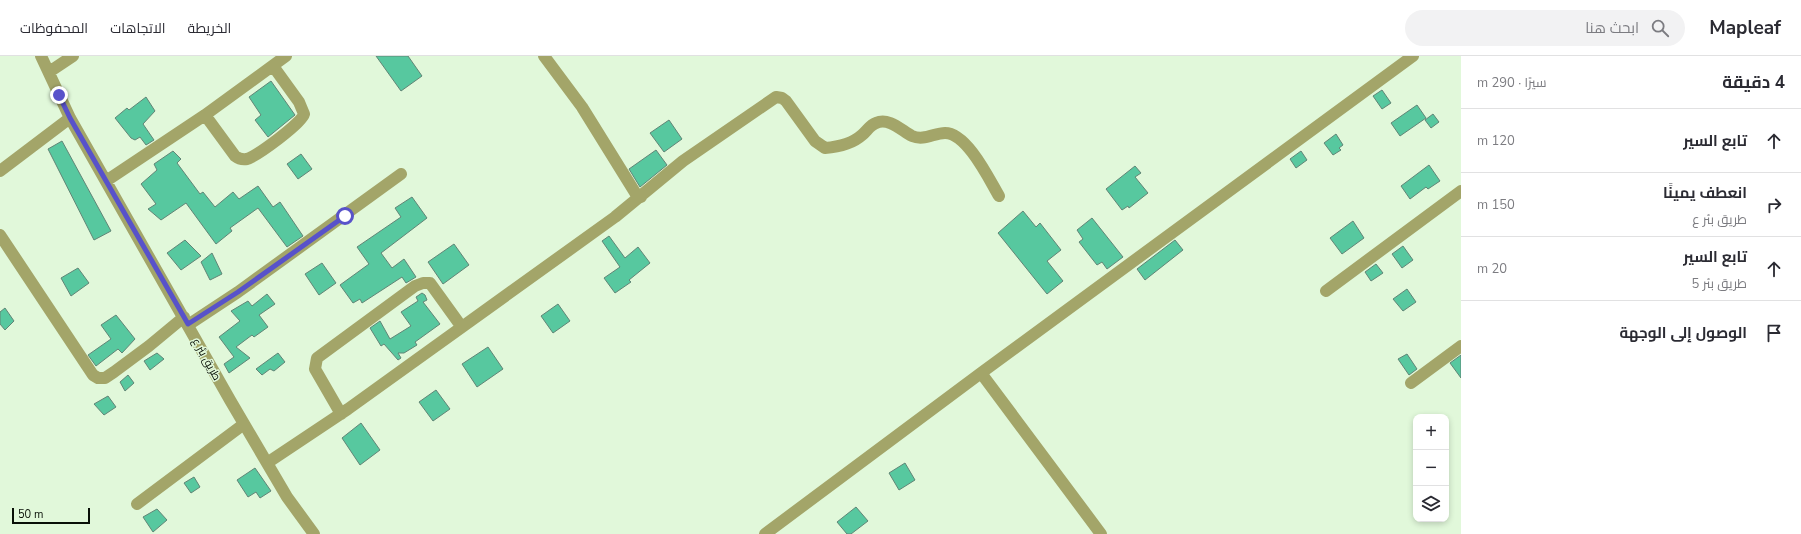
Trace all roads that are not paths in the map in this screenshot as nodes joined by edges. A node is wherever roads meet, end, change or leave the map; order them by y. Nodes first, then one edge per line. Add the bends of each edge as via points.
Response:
1 (41, 56) edge
2 (72, 56) edge
3 (286, 56) edge
4 (544, 56) edge
5 (1413, 56) edge
6 (273, 66) junction
7 (49, 72) junction
8 (205, 115) junction
9 (70, 118) junction
10 (0, 171) edge
11 (401, 174) dead end
12 (106, 181) junction
13 (1461, 190) edge
14 (999, 196) dead end
15 (641, 197) junction
16 (0, 235) edge
17 (1326, 291) dead end
18 (186, 321) junction
19 (461, 326) junction
20 (1461, 346) edge
21 (981, 373) junction
22 (1411, 383) dead end
23 (341, 414) junction
24 (244, 424) junction
25 (267, 463) junction
26 (137, 504) dead end
27 (314, 534) edge
28 (765, 534) edge
29 (1101, 534) edge

1 - 7 street, طريق بئر ع
2 - 7 street
3 - 6 street
4 - 15 street via 582,106 636,194
5 - 21 street
6 - 8 street
6 - 8 street via 299,102 304,114 301,121 282,135 253,155 240,160
7 - 9 street, طريق بئر ع
8 - 12 street
9 - 10 street
9 - 12 street, طريق بئر ع
11 - 18 street via 238,292
12 - 18 street, طريق بئر ع
13 - 17 street
14 - 15 street via 970,149 955,135 939,133 922,138 913,136 895,125 880,122 847,144 825,148 816,142 786,101 776,97 683,161
15 - 19 street
16 - 18 street via 48,310 98,378 105,378
18 - 24 street, طريق بئر ع
19 - 23 street
19 - 23 street via 430,283 415,286 317,358 315,369
20 - 22 street
21 - 28 street
21 - 29 street
23 - 25 street
24 - 25 street, طريق بئر ع
24 - 26 street
25 - 27 street, طريق بئر ع via 287,497

